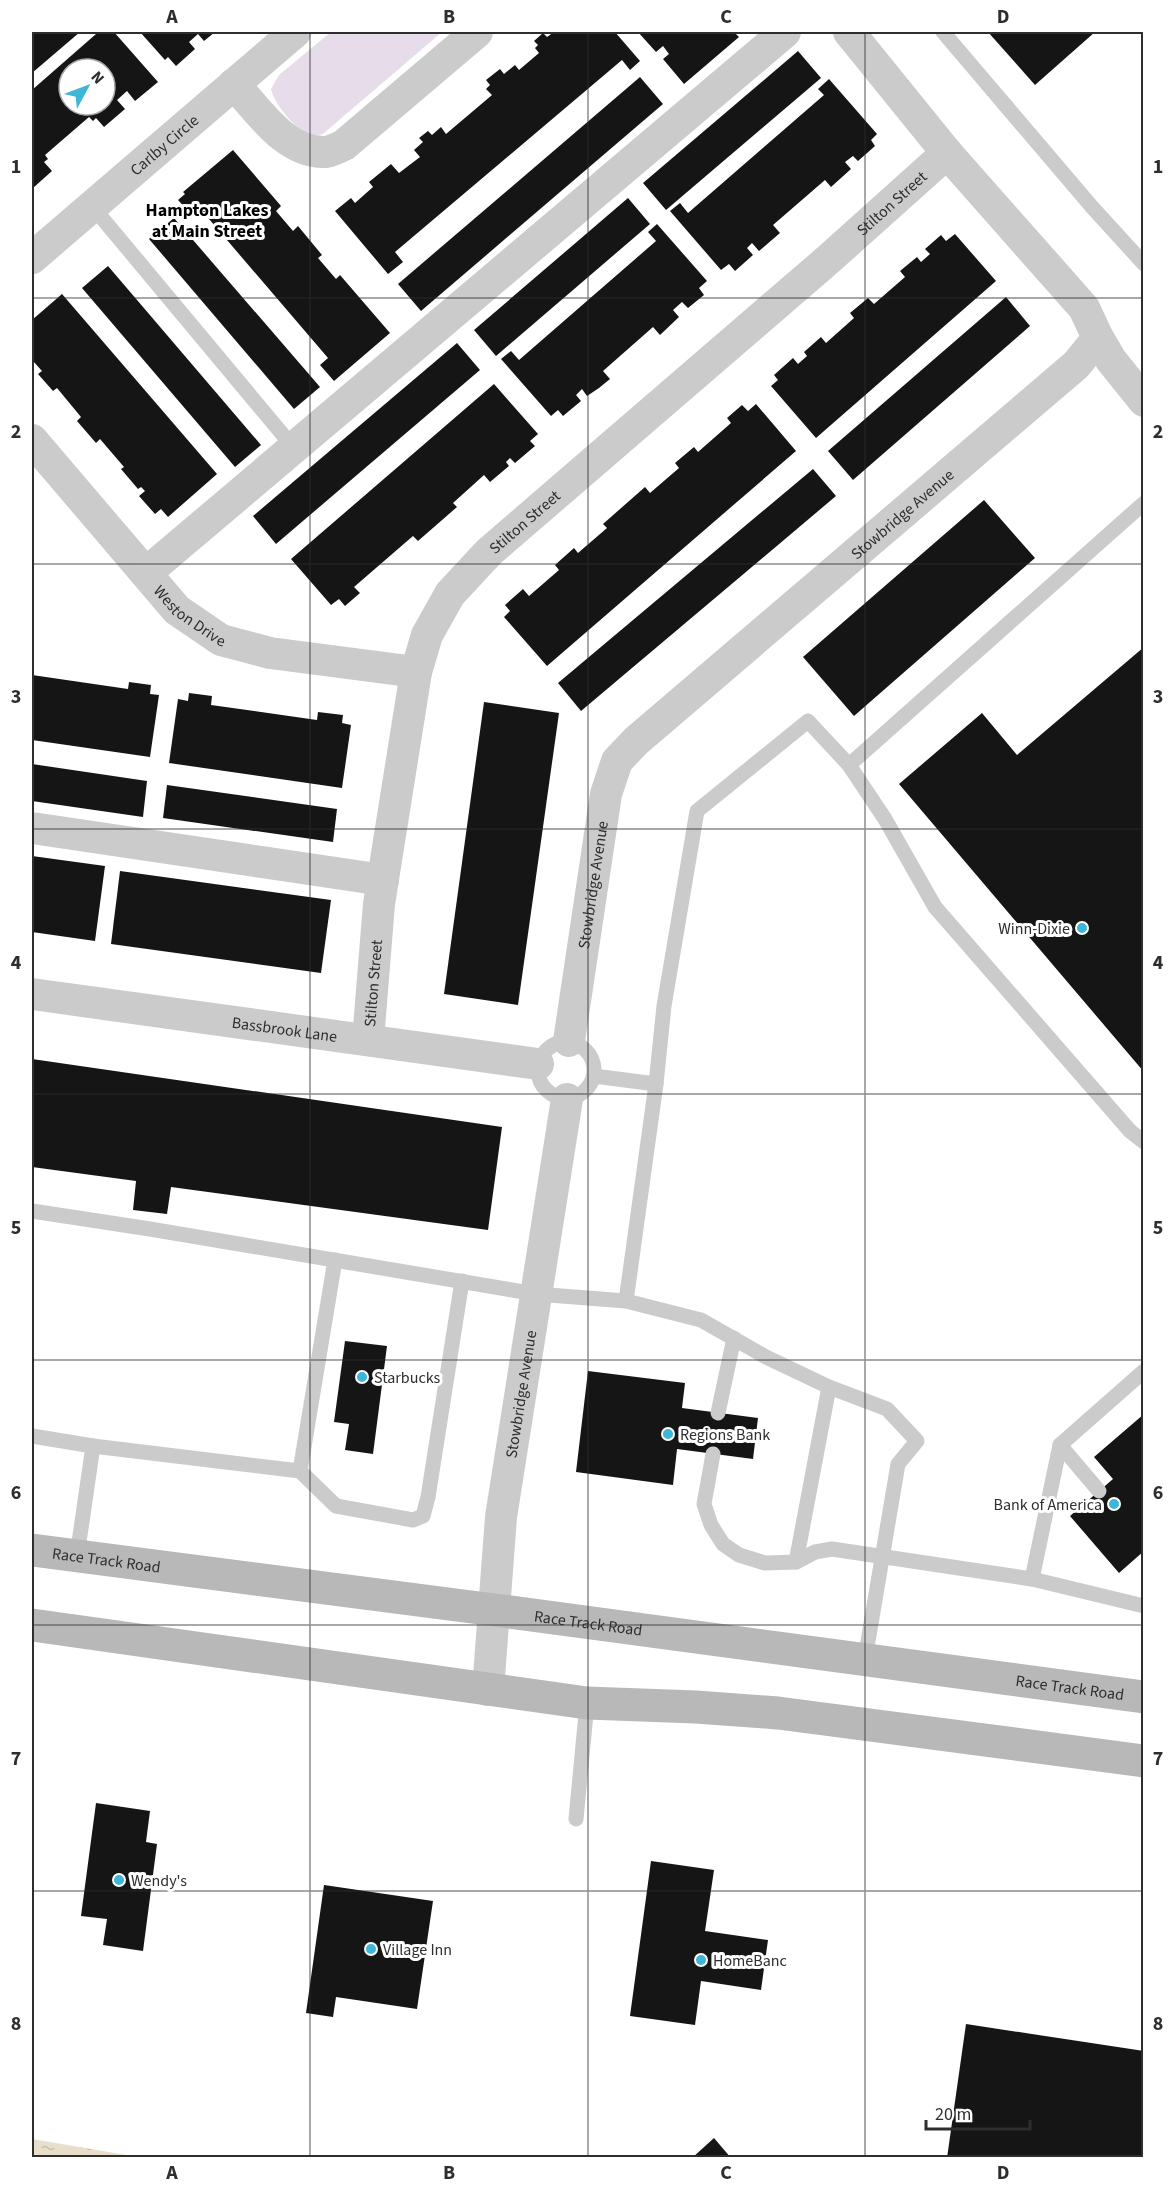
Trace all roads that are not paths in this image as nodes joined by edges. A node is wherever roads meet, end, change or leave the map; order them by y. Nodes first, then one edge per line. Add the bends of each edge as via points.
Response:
1 (295, 32) edge
2 (477, 32) edge
3 (785, 32) edge
4 (849, 32) edge
5 (943, 32) edge
6 (234, 84) junction
7 (946, 153) junction
8 (92, 206) junction
9 (32, 258) edge
10 (1142, 262) edge
11 (1143, 280) edge
12 (1098, 338) junction
13 (1143, 401) edge
14 (32, 440) edge
15 (294, 448) junction
16 (1143, 503) edge
17 (147, 573) junction
18 (416, 672) junction
19 (849, 765) junction
20 (32, 828) edge
21 (383, 880) junction
22 (32, 994) edge
23 (368, 1040) junction
24 (569, 1041) junction
25 (538, 1064) junction
26 (594, 1076) junction
27 (656, 1084) junction
28 (567, 1098) junction
29 (1143, 1142) edge
30 (32, 1211) edge
31 (335, 1260) junction
32 (462, 1281) junction
33 (536, 1294) junction
34 (626, 1300) junction
35 (734, 1338) junction
36 (1143, 1371) edge
37 (829, 1387) junction
38 (718, 1413) dead end
39 (32, 1436) edge
40 (1060, 1445) junction
41 (93, 1446) junction
42 (713, 1454) dead end
43 (300, 1471) junction
44 (1099, 1491) dead end
45 (32, 1550) edge
46 (77, 1556) junction
47 (883, 1557) junction
48 (796, 1562) junction
49 (1032, 1579) junction
50 (1143, 1606) edge
51 (495, 1610) junction
52 (32, 1625) edge
53 (865, 1659) junction
54 (488, 1690) junction
55 (1143, 1697) edge
56 (587, 1703) junction
57 (1143, 1761) edge
58 (576, 1819) dead end

1 - 6 street, Carlby Circle
2 - 6 street via 344,145 328,152 308,151 284,138
3 - 15 street
4 - 7 street
5 - 10 lane
6 - 8 street, Carlby Circle
7 - 12 street via 1084,308
7 - 18 street, Stilton Street via 489,552 450,594 427,635
8 - 9 street, Carlby Circle
8 - 15 lane
10 - 11 lane
12 - 13 street
12 - 24 street, Stowbridge Avenue via 1076,365 617,761 606,794
14 - 17 street, Weston Drive
15 - 17 street
16 - 19 lane
17 - 18 street, Weston Drive via 177,610 221,640 270,653
18 - 21 street, Stilton Street
19 - 27 lane via 808,721 697,812 664,1006
19 - 29 lane via 935,907
20 - 21 street
21 - 23 street, Stilton Street
22 - 23 street, Bassbrook Lane
23 - 25 street, Bassbrook Lane
24 - 25 lane via 553,1044
24 - 26 lane via 587,1050 593,1060
25 - 28 lane via 541,1084 548,1092
26 - 27 lane
26 - 28 lane via 583,1093
27 - 34 lane
28 - 33 street, Stowbridge Avenue
30 - 31 lane
31 - 32 lane
31 - 43 lane
32 - 33 lane
32 - 43 lane via 423,1516 413,1520 336,1506
33 - 34 lane
33 - 51 street, Stowbridge Avenue via 501,1517
34 - 35 lane via 701,1320
35 - 37 lane
35 - 38 lane
36 - 40 lane
37 - 47 lane via 887,1409 917,1441 898,1464
37 - 48 lane
39 - 41 lane
40 - 44 lane
40 - 49 lane
41 - 43 lane
41 - 46 lane
42 - 48 lane via 704,1504 723,1544 739,1556 765,1563
45 - 46 main road, Race Track Road
46 - 51 main road, Race Track Road
47 - 48 lane via 832,1549
47 - 49 lane
47 - 53 lane
49 - 50 lane
51 - 53 main road, Race Track Road
51 - 54 street, Stowbridge Avenue
52 - 54 main road
53 - 55 main road, Race Track Road
54 - 56 main road
56 - 57 main road via 778,1713
56 - 58 lane

